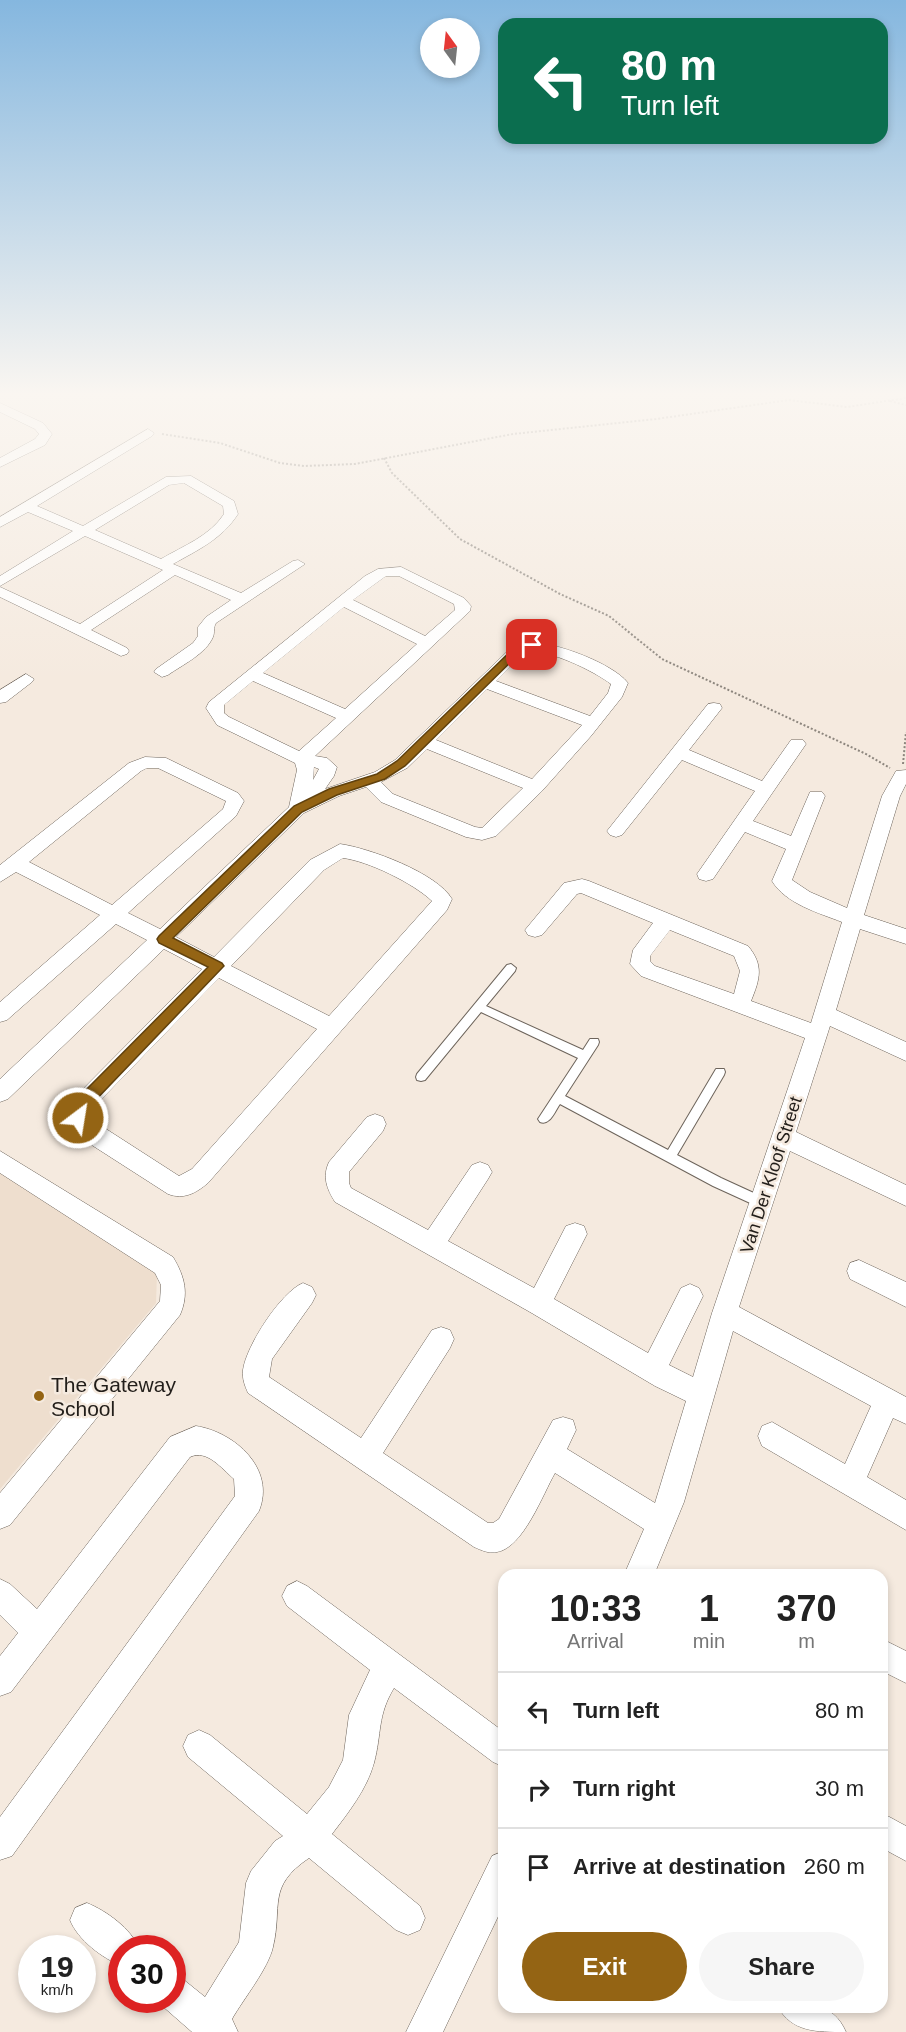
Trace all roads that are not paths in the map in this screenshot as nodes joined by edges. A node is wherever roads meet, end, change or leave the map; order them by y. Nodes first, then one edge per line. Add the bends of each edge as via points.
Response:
1 (57, 489) edge
2 (151, 489) edge
3 (203, 489) edge
4 (28, 507) junction
5 (0, 523) edge
6 (82, 531) junction
7 (298, 564) dead end
8 (167, 568) junction
9 (0, 582) edge
10 (0, 591) edge
11 (242, 599) junction
12 (344, 601) junction
13 (80, 631) junction
14 (427, 643) junction
15 (121, 651) dead end
16 (162, 672) dead end
17 (251, 674) junction
18 (26, 679) dead end
19 (484, 682) junction
20 (0, 698) edge
21 (714, 708) dead end
22 (346, 716) junction
23 (591, 722) junction
24 (423, 741) junction
25 (797, 744) dead end
26 (678, 752) junction
27 (302, 759) junction
28 (902, 775) road end
29 (369, 780) junction
30 (536, 787) junction
31 (765, 789) junction
32 (816, 796) dead end
33 (299, 805) junction
34 (741, 823) junction
35 (616, 831) dead end
36 (797, 846) junction
37 (7, 869) edge
38 (706, 874) dead end
39 (856, 912) junction
40 (115, 914) junction
41 (665, 921) junction
42 (893, 925) edge
43 (535, 930) dead end
44 (906, 937) edge
45 (164, 939) junction
46 (217, 966) junction
47 (511, 968) dead end
48 (739, 1006) junction
49 (479, 1007) junction
50 (0, 1014) edge
51 (821, 1024) junction
52 (332, 1027) junction
53 (594, 1042) dead end
54 (906, 1052) edge
55 (585, 1056) junction
56 (720, 1072) dead end
57 (421, 1077) dead end
58 (0, 1093) edge
59 (558, 1097) junction
60 (544, 1119) dead end
61 (375, 1124) dead end
62 (784, 1137) junction
63 (670, 1157) junction
64 (0, 1161) edge
65 (480, 1172) dead end
66 (906, 1196) edge
67 (763, 1203) junction
68 (575, 1234) dead end
69 (431, 1245) junction
70 (859, 1271) dead end
71 (303, 1295) dead end
72 (906, 1295) edge
73 (690, 1296) dead end
74 (539, 1304) junction
75 (725, 1313) junction
76 (441, 1339) dead end
77 (653, 1371) junction
78 (701, 1394) junction
79 (896, 1406) edge
80 (772, 1436) dead end
81 (365, 1457) junction
82 (851, 1483) junction
83 (0, 1515) edge
84 (906, 1516) edge
85 (661, 1523) junction
86 (642, 1569) edge
87 (0, 1594) edge
88 (297, 1596) dead end
89 (38, 1631) junction
90 (888, 1658) edge
91 (391, 1665) junction
92 (906, 1668) edge
93 (0, 1681) edge
94 (498, 1745) edge
95 (199, 1746) dead end
96 (888, 1833) edge
97 (310, 1837) junction
98 (0, 1844) edge
99 (906, 1845) edge
100 (498, 1880) edge
101 (408, 1918) dead end
102 (87, 1920) dead end
103 (108, 1937) edge
104 (186, 2004) edge
105 (804, 2013) edge
106 (215, 2028) edge
107 (424, 2032) edge
108 (828, 2032) edge

1 - 4 street
2 - 6 street
3 - 8 street via 229,504 231,514 219,531
4 - 5 street
4 - 6 street
6 - 8 street
6 - 9 street
7 - 11 street
8 - 11 street
8 - 13 street
10 - 13 street
11 - 16 street via 211,620 199,646
12 - 14 street
12 - 14 street via 370,579 393,571 459,601 462,611
12 - 17 street
13 - 15 street
14 - 22 street
17 - 22 street
17 - 27 street via 217,702 216,715
18 - 20 street
19 - 23 street
19 - 23 street via 522,646 541,646 608,674 620,683 616,696
19 - 24 street
21 - 26 street
22 - 27 street
23 - 30 street
24 - 29 street via 401,764
24 - 30 street
25 - 31 street
26 - 31 street
26 - 35 street
27 - 33 street via 306,770
28 - 39 street, Van Der Kloof Street via 891,796
29 - 30 street via 387,798 482,834 490,832
29 - 33 street
31 - 34 street
32 - 36 street
33 - 45 street
34 - 36 street
34 - 38 street
36 - 39 street via 782,881 786,888 794,894
37 - 40 street
37 - 40 street via 145,763 160,762 232,797 234,806 230,812
39 - 42 street
39 - 51 street, Van Der Kloof Street
40 - 45 street
40 - 50 street
41 - 43 street via 576,886
41 - 48 street via 741,951 749,960 753,971
41 - 48 street via 640,955 640,964 648,971
42 - 44 street
45 - 46 street
45 - 58 street
46 - 52 street
46 - 52 street via 317,865 339,851 354,852 432,888 441,899 440,905
46 - 52 street via 84,1103 78,1118 81,1126 176,1187 189,1185 200,1176
47 - 49 lane
48 - 51 street
49 - 55 lane
49 - 57 lane
51 - 54 street
51 - 62 street, Van Der Kloof Street
53 - 55 lane
55 - 59 lane
56 - 63 lane
59 - 60 lane
59 - 63 lane
61 - 69 street via 337,1169 337,1185 343,1195
62 - 66 street
62 - 67 street, Van Der Kloof Street
63 - 67 lane
64 - 83 street via 164,1265 175,1294 171,1307
65 - 69 street
67 - 75 street, Van Der Kloof Street
68 - 74 street
69 - 74 street
70 - 72 street
71 - 81 street via 258,1356 257,1384
73 - 77 street
74 - 77 street
75 - 78 street, Van Der Kloof Street
75 - 79 street
76 - 81 street
77 - 78 street
78 - 85 street, Van Der Kloof Street
79 - 82 street
80 - 82 street
81 - 85 street via 484,1537 497,1538 509,1529 556,1442
82 - 84 street
85 - 86 street, Van Der Kloof Street
87 - 89 street
88 - 91 street
89 - 93 street
89 - 98 street via 180,1447 196,1440 212,1442 244,1469 250,1483 249,1501
90 - 92 street
91 - 94 street
91 - 97 street via 365,1715 358,1762 340,1798
95 - 97 street
96 - 99 street
97 - 101 street
97 - 106 street via 287,1853 263,1883 256,1947
100 - 107 street
102 - 103 street
104 - 106 street
105 - 108 street

